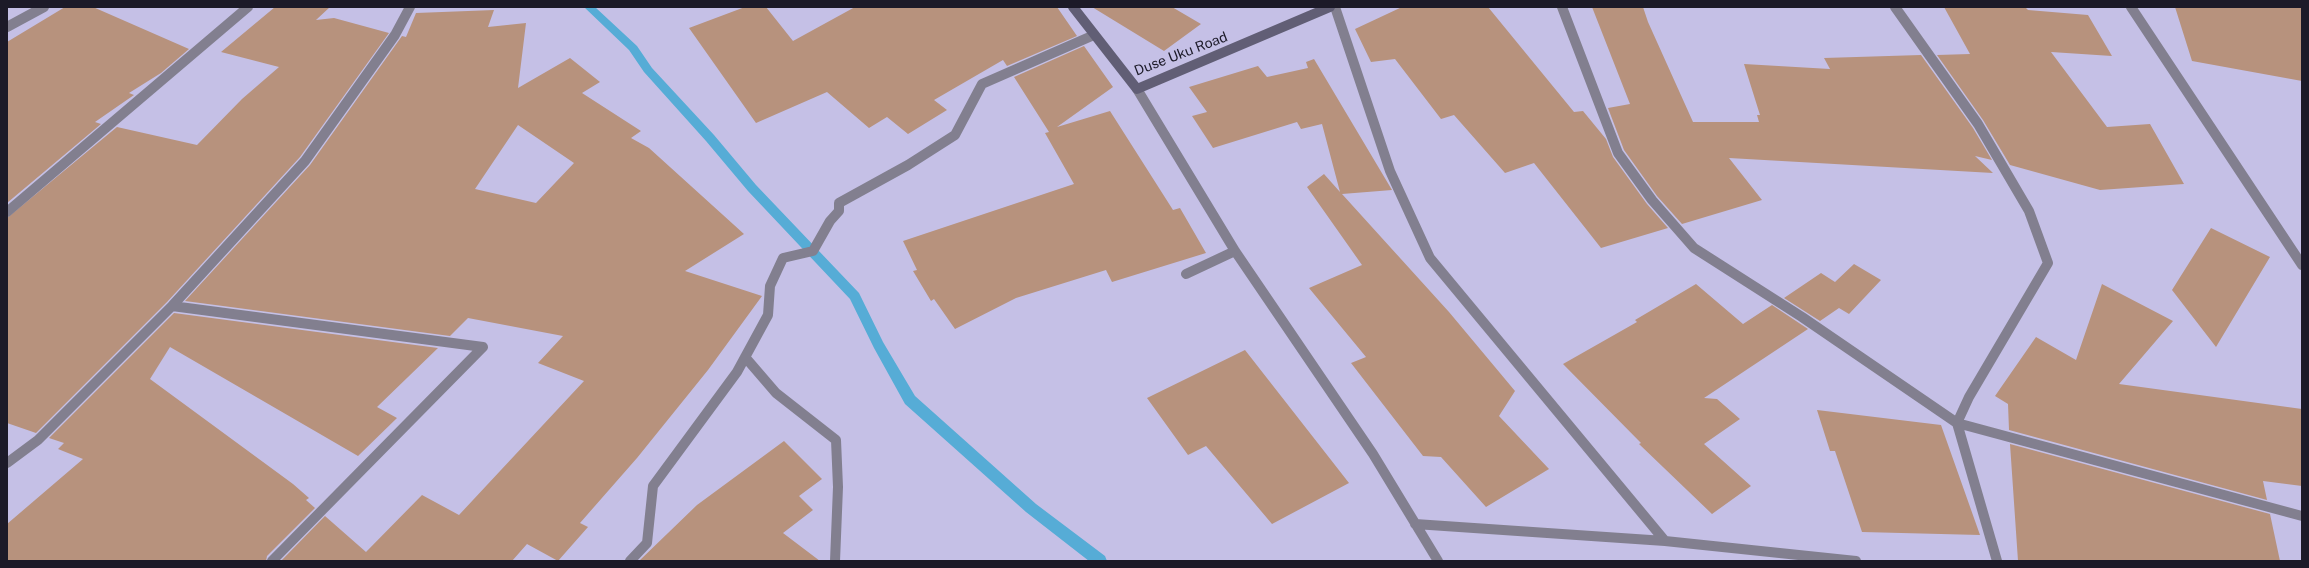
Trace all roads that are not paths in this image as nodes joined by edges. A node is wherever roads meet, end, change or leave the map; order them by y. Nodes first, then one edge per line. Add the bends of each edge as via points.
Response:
1 (44, 7) edge
2 (248, 7) edge
3 (410, 7) edge
4 (1073, 7) edge
5 (1330, 7) edge
6 (1336, 7) edge
7 (1562, 7) edge
8 (1895, 7) edge
9 (2131, 7) edge
10 (7, 27) edge
11 (1094, 35) junction
12 (1137, 89) junction
13 (7, 212) edge
14 (1235, 252) junction
15 (2302, 265) edge
16 (1186, 274) dead end
17 (172, 306) junction
18 (745, 357) junction
19 (1957, 423) junction
20 (7, 463) edge
21 (2302, 516) edge
22 (1415, 524) junction
23 (1665, 541) junction
24 (272, 561) edge
25 (630, 561) edge
26 (835, 561) edge
27 (1438, 561) edge
28 (1856, 561) edge
29 (1997, 561) edge

1 - 10 street
2 - 13 street
3 - 17 street via 395,35 305,162
4 - 11 street, Duse Uku Road
5 - 12 street, Duse Uku Road
6 - 23 street via 1390,171 1430,258
7 - 19 street via 1618,153 1652,200 1694,248 1802,317
8 - 19 street via 1978,124 2029,211 2048,263 1969,397
9 - 15 street
11 - 12 street, Duse Uku Road
11 - 18 street via 982,84 955,135 908,166 839,203 839,211 830,221 813,252 783,258 770,286 768,315
12 - 14 street
14 - 16 street
14 - 22 street via 1373,454
17 - 20 street via 38,440
17 - 24 street via 483,347
18 - 25 street via 737,372 653,486 647,543
18 - 26 street via 776,393 836,440 838,488
19 - 21 street
19 - 29 street
22 - 23 street
22 - 27 street
23 - 28 street

